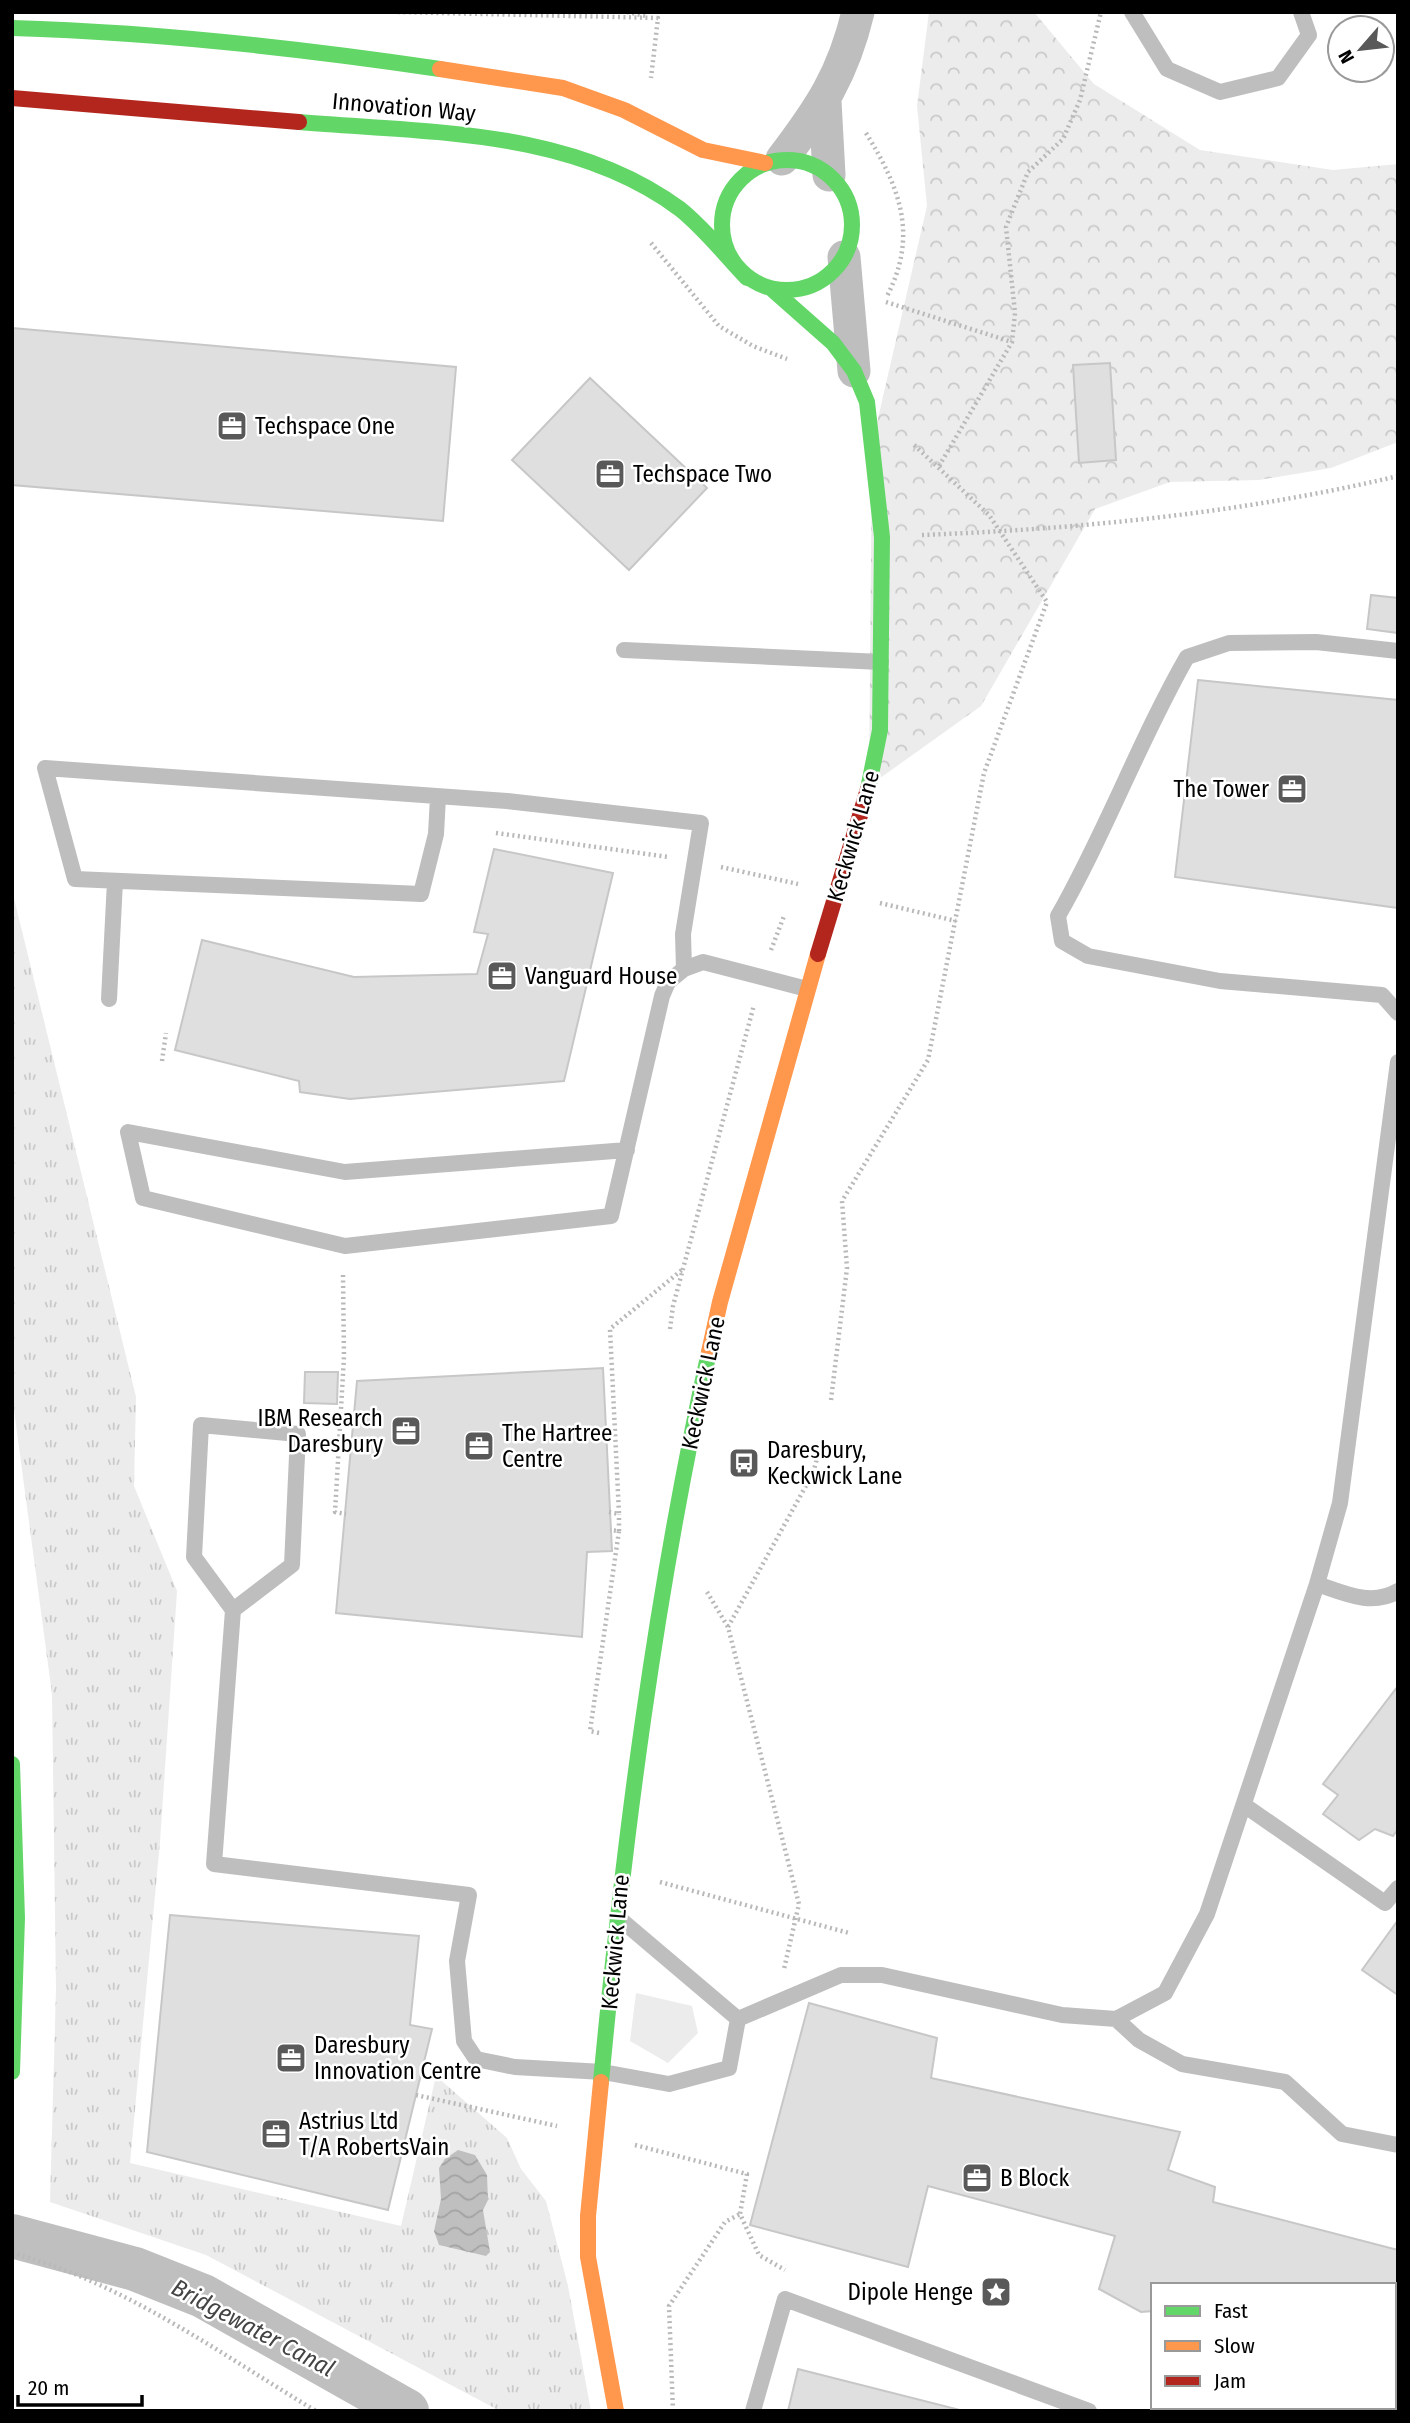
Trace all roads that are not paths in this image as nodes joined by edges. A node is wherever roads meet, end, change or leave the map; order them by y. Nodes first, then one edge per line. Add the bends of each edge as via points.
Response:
1 (858, 12) edge
2 (1132, 12) edge
3 (1301, 12) edge
4 (12, 28) edge
5 (12, 98) edge
6 (825, 102) junction
7 (774, 161) junction
8 (829, 176) junction
9 (845, 257) junction
10 (747, 278) junction
11 (773, 289) junction
12 (854, 371) junction
13 (624, 650) dead end
14 (1398, 651) edge
15 (881, 662) junction
16 (438, 797) junction
17 (115, 881) junction
18 (684, 969) junction
19 (807, 989) junction
20 (109, 999) dead end
21 (1398, 1013) edge
22 (1397, 1072) edge
23 (627, 1150) junction
24 (1317, 1584) junction
25 (1398, 1591) edge
26 (233, 1610) junction
27 (12, 1764) edge
28 (1244, 1805) junction
29 (1398, 1888) edge
30 (618, 1917) junction
31 (738, 2019) junction
32 (1116, 2019) junction
33 (12, 2071) edge
34 (603, 2072) junction
35 (1398, 2145) edge
36 (616, 2411) edge
37 (753, 2411) edge
38 (1089, 2411) edge

1 - 6 street via 849,48
2 - 3 lane via 1167,69 1220,92 1278,78 1309,35
4 - 7 street, Innovation Way via 299,48 563,88 624,110 703,150
5 - 10 street, Innovation Way via 504,139 570,152 620,171 680,210
6 - 7 street
6 - 8 street
7 - 8 street via 816,167
7 - 10 street via 748,173 724,205 724,245
8 - 9 street via 844,192 852,213 852,236
9 - 11 street via 814,285
9 - 12 street, Keckwick Lane
10 - 11 street
11 - 12 street, Keckwick Lane via 833,343
12 - 15 street, Keckwick Lane via 867,402 882,537
13 - 15 lane
14 - 21 lane via 1316,642 1229,643 1187,657 1058,916 1062,941 1088,956 1220,981 1382,995
15 - 19 street, Keckwick Lane via 880,730 869,786
16 - 17 lane via 436,834 421,894
16 - 17 lane via 45,768 75,879
16 - 18 lane via 701,823 683,934
17 - 20 lane
18 - 19 lane via 703,962
18 - 23 lane via 668,982 662,996
19 - 30 street, Keckwick Lane via 720,1302 699,1398 644,1706
22 - 24 lane via 1340,1503
23 - 23 lane via 611,1216 345,1246 142,1198 128,1132 345,1172
24 - 25 lane via 1378,1600
24 - 28 lane
26 - 26 lane via 194,1557 201,1425 298,1434 292,1565
26 - 34 lane via 214,1864 469,1895 457,1961 464,2041 476,2059 515,2067
27 - 33 street via 17,1996
28 - 29 lane via 1385,1903
28 - 32 lane via 1207,1914 1165,1993
30 - 31 lane
30 - 34 street, Keckwick Lane
31 - 32 lane via 841,1975 881,1975 1062,2015
31 - 34 lane via 729,2068 668,2084
32 - 35 lane via 1139,2040 1182,2064 1284,2082 1342,2134
34 - 36 street, Keckwick Lane via 591,2168 588,2257
37 - 38 lane via 785,2299

